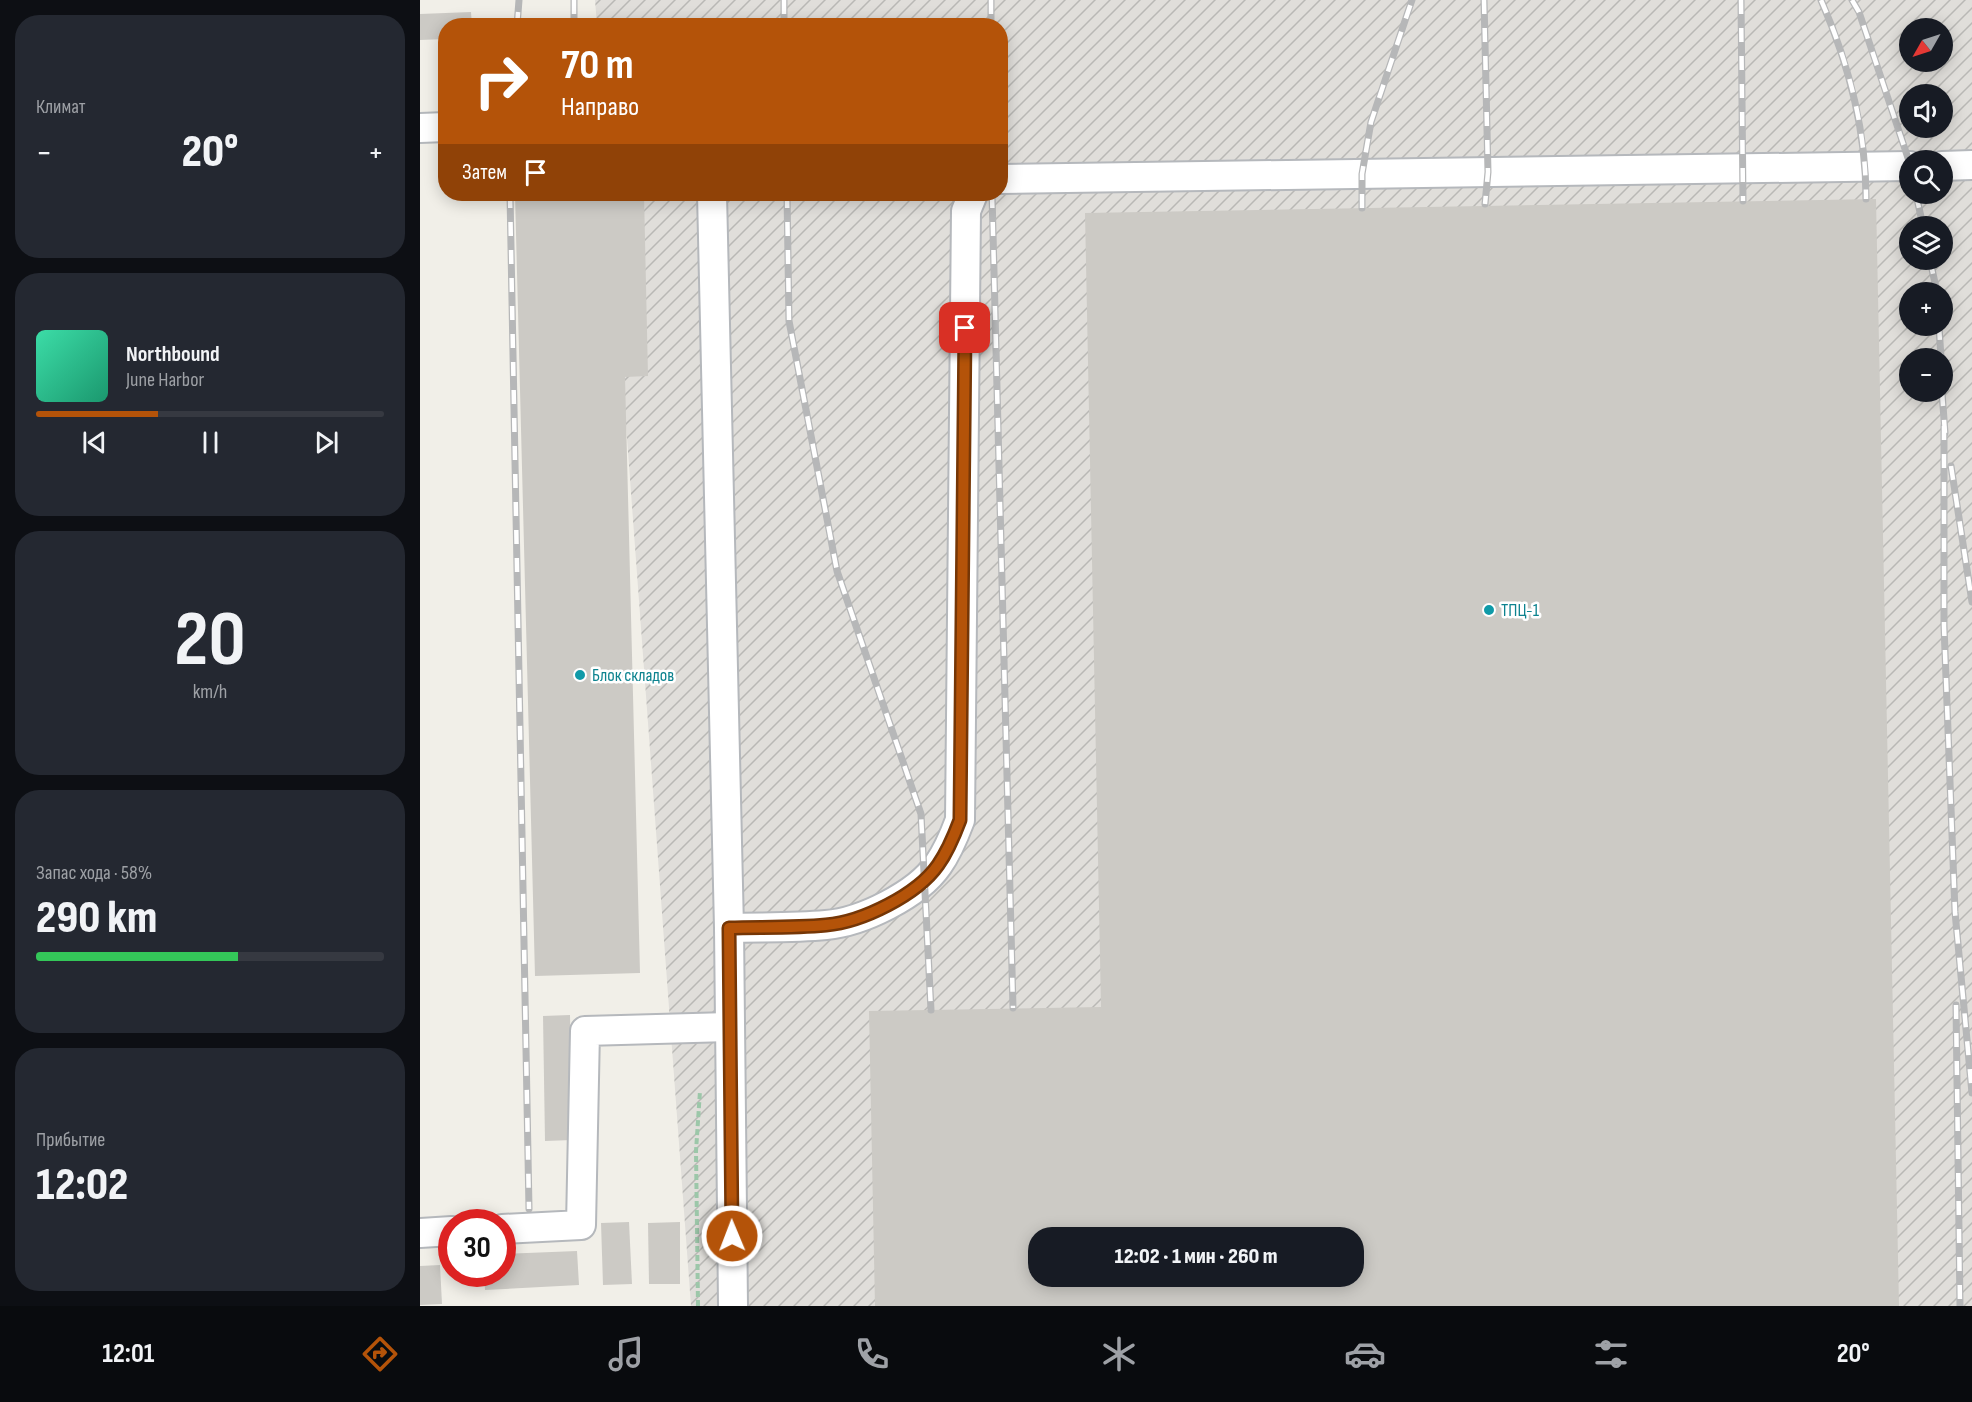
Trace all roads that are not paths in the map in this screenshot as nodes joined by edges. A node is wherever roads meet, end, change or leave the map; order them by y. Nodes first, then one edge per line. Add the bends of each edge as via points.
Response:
1 (438, 127) edge
2 (420, 128) edge
3 (1972, 165) edge
4 (1899, 166) edge
5 (1953, 166) edge
6 (1008, 179) edge
7 (712, 201) edge
8 (970, 201) edge
9 (729, 928) junction
10 (729, 1027) junction
11 (516, 1228) edge
12 (438, 1232) edge
13 (420, 1233) edge
14 (733, 1306) edge

1 - 2 street
3 - 5 street
4 - 6 street
7 - 9 street
8 - 9 street via 966,211 960,820 937,867 872,914 828,925
9 - 10 street
10 - 11 street via 585,1031 581,1225
10 - 14 street
12 - 13 street

